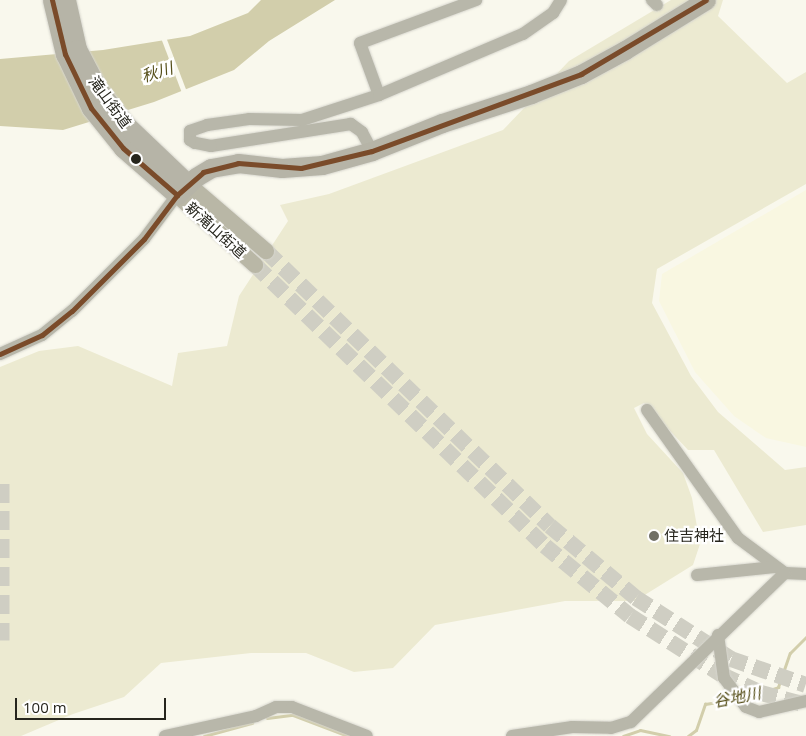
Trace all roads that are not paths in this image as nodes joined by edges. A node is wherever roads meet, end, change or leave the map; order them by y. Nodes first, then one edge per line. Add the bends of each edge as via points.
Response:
1 (52, 0) edge
2 (66, 0) edge
3 (476, 0) edge
4 (561, 0) edge
5 (706, 0) edge
6 (379, 95) junction
7 (372, 151) junction
8 (183, 190) junction
9 (266, 251) tunnel mouth
10 (255, 265) tunnel mouth
11 (0, 354) edge
12 (647, 410) dead end
13 (780, 570) junction
14 (806, 574) edge
15 (697, 575) dead end
16 (718, 635) junction
17 (806, 701) edge
18 (169, 735) edge
19 (366, 736) edge
20 (512, 736) edge

1 - 8 highway, 滝山街道 via 60,39 77,83 99,120 123,148
2 - 8 highway, 滝山街道 via 72,32 84,64 114,112
3 - 6 street via 360,43
4 - 6 street via 553,14 540,25
5 - 7 highway via 580,74
6 - 7 street via 302,120 249,119 218,123 196,128 189,136 195,143 211,146 351,124 362,132
7 - 8 highway via 301,168 227,164 203,172
8 - 9 main road, 新滝山街道
8 - 10 main road, 新滝山街道
8 - 11 street via 144,239 72,311 42,335
12 - 13 street via 738,538
13 - 14 street
13 - 15 street
13 - 16 street
16 - 17 street via 724,678 737,698 759,712
16 - 20 street via 631,722 611,728 572,727
18 - 19 street via 249,718 276,707 292,707

